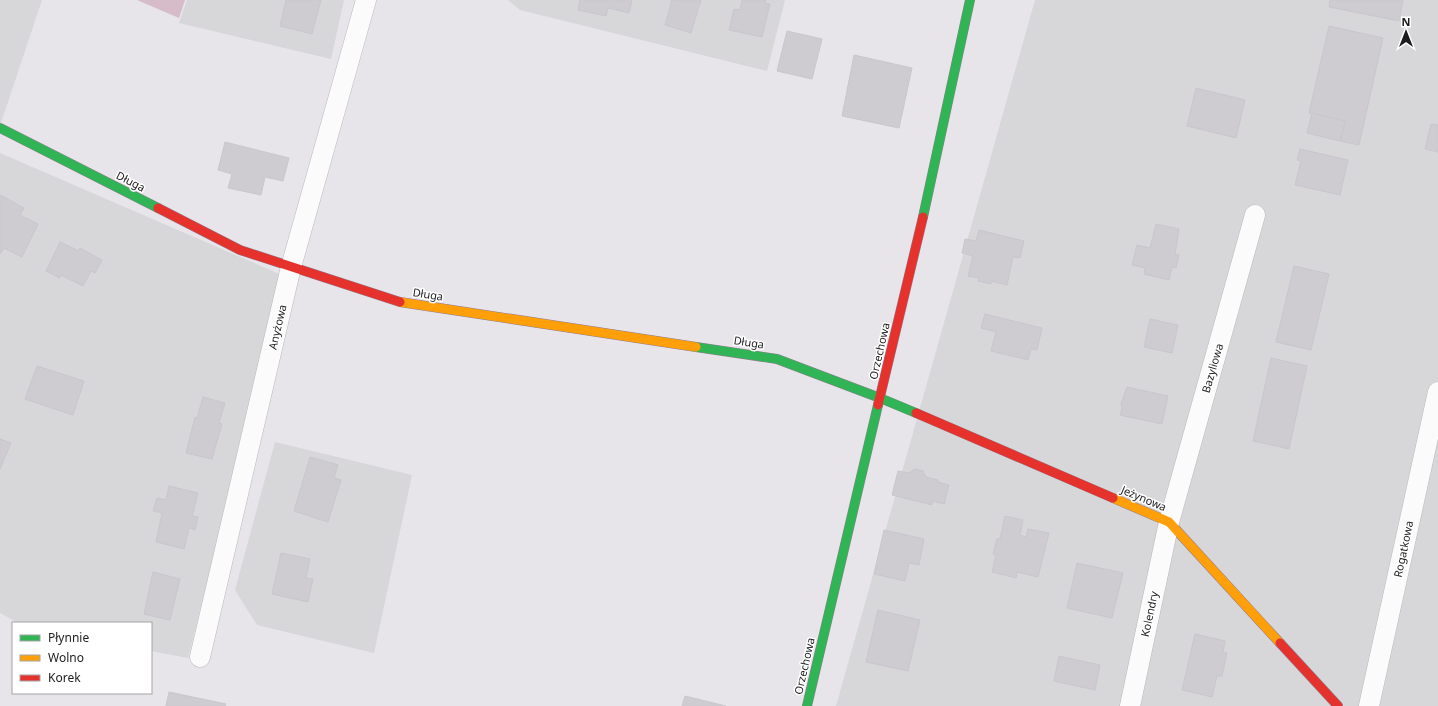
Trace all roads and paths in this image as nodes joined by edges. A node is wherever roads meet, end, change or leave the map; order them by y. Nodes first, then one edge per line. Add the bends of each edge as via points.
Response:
1 (366, 0) edge
2 (970, 0) edge
3 (0, 128) edge
4 (1255, 215) dead end
5 (291, 267) junction
6 (1438, 392) edge
7 (880, 398) junction
8 (1169, 522) junction
9 (200, 657) dead end
10 (807, 706) edge
11 (1130, 706) edge
12 (1338, 706) edge
13 (1369, 706) edge

1 - 5 street, Anyżowa
2 - 7 street, Orzechowa via 935,164
3 - 5 street, Długa via 240,250
4 - 8 street, Bazyliowa
5 - 7 street, Długa via 401,302 777,359
5 - 9 street, Anyżowa
6 - 13 street, Rogatkowa
7 - 8 street, Jeżynowa
7 - 10 street, Orzechowa
8 - 11 street, Kolendry
8 - 12 street, Jeżynowa

